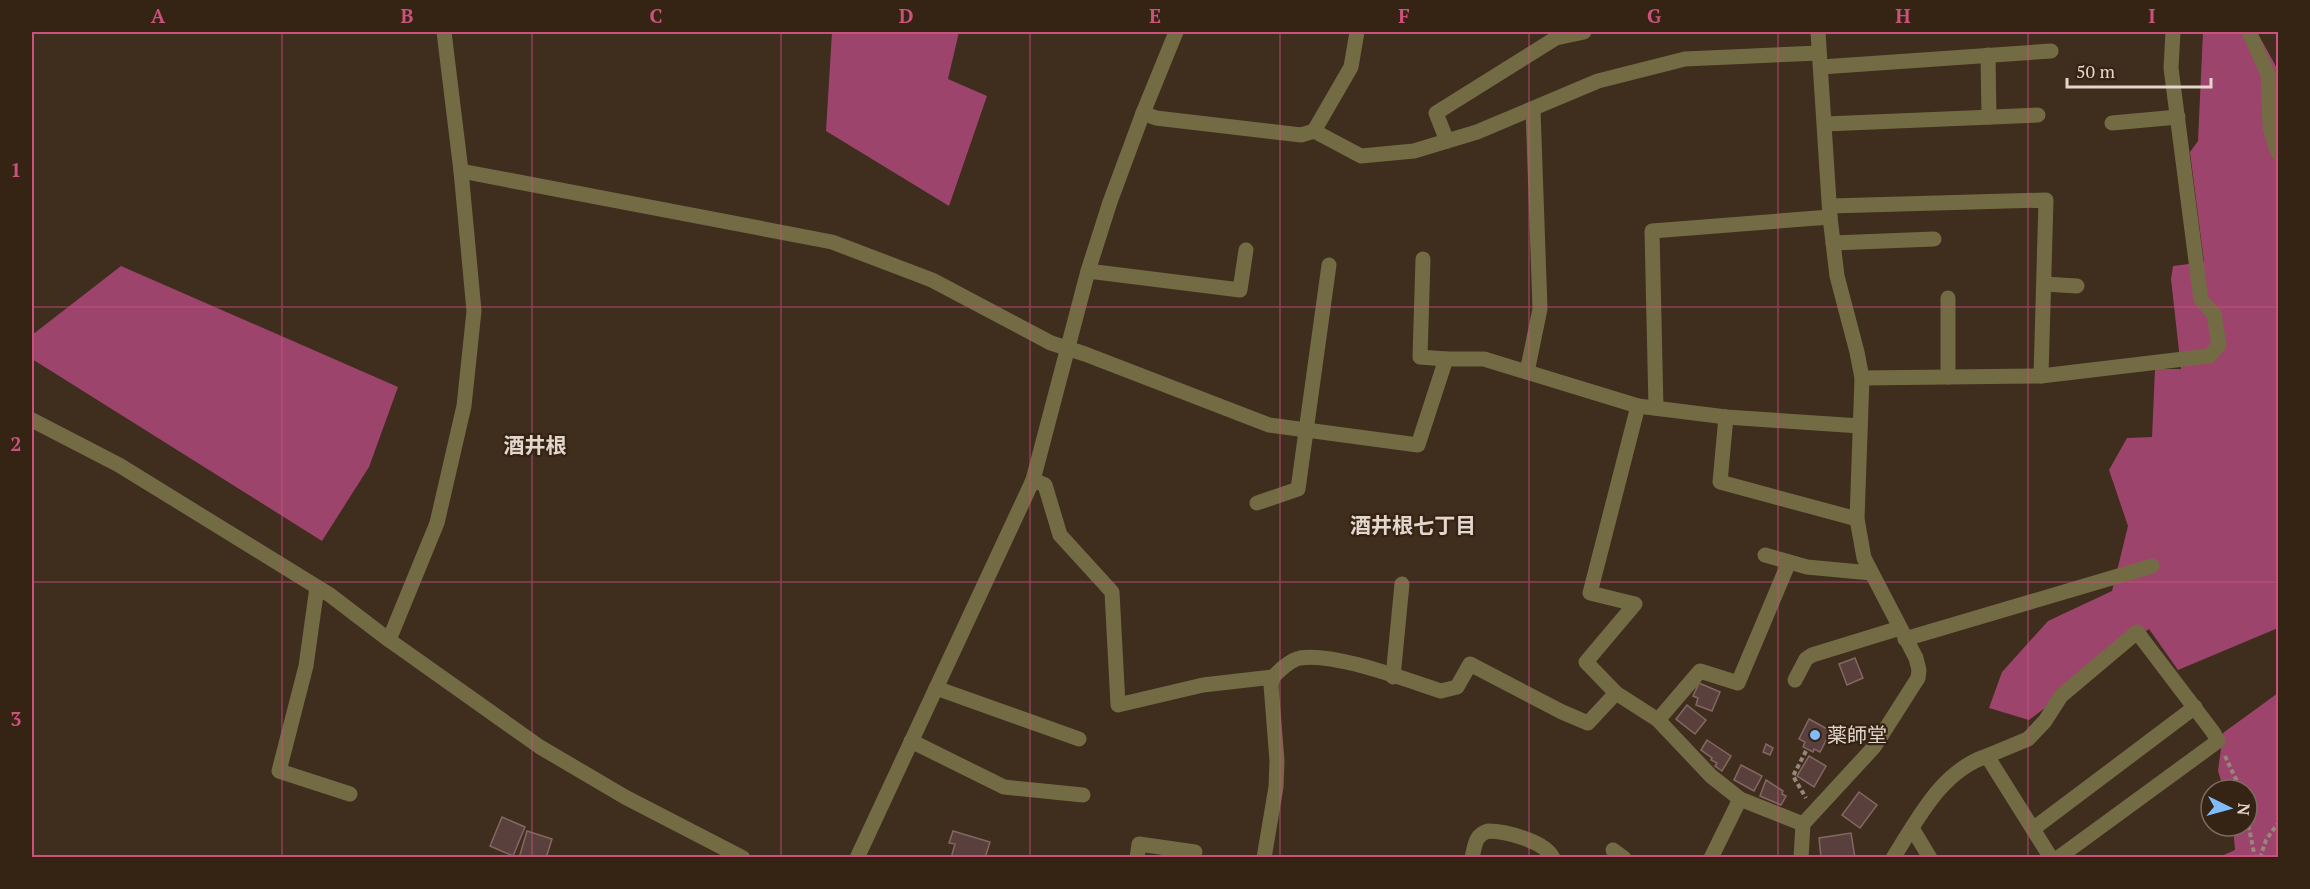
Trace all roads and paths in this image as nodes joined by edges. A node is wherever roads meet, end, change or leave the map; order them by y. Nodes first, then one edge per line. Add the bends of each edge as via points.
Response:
1 (444, 32) edge
2 (1176, 32) edge
3 (1358, 32) edge
4 (1584, 32) edge
5 (1818, 32) edge
6 (2173, 32) edge
7 (2249, 32) edge
8 (2051, 51) dead end
9 (1988, 55) junction
10 (1820, 60) junction
11 (1533, 109) junction
12 (1143, 113) junction
13 (2038, 115) dead end
14 (1989, 117) junction
15 (2178, 117) junction
16 (2112, 123) dead end
17 (1825, 124) junction
18 (1314, 131) junction
19 (1447, 141) junction
20 (2278, 153) edge
21 (461, 171) junction
22 (1830, 212) junction
23 (1934, 240) dead end
24 (1833, 243) junction
25 (1246, 250) dead end
26 (1423, 259) dead end
27 (1329, 265) dead end
28 (1088, 271) junction
29 (2044, 284) junction
30 (2077, 286) dead end
31 (1948, 298) dead end
32 (1067, 349) junction
33 (1446, 359) junction
34 (1527, 372) junction
35 (2041, 376) junction
36 (1948, 377) junction
37 (1862, 378) junction
38 (1638, 406) junction
39 (1656, 408) junction
40 (1726, 417) junction
41 (32, 420) edge
42 (1860, 426) junction
43 (1307, 430) junction
44 (1033, 480) junction
45 (1257, 503) dead end
46 (1857, 519) junction
47 (1765, 555) dead end
48 (1789, 562) junction
49 (2152, 566) dead end
50 (1871, 573) junction
51 (1402, 584) dead end
52 (317, 587) junction
53 (1903, 634) junction
54 (389, 640) junction
55 (1393, 676) junction
56 (1273, 677) junction
57 (1795, 680) dead end
58 (936, 688) junction
59 (1616, 693) junction
60 (2195, 707) junction
61 (1658, 720) junction
62 (1079, 739) dead end
63 (911, 741) junction
64 (2218, 741) junction
65 (1806, 751) dead end
66 (1987, 756) junction
67 (2235, 778) edge
68 (350, 794) dead end
69 (1083, 795) dead end
70 (1805, 796) dead end
71 (1740, 799) junction
72 (2278, 823) edge
73 (1803, 824) junction
74 (1912, 828) junction
75 (2033, 829) junction
76 (2251, 838) edge
77 (1195, 852) dead end
78 (743, 858) edge
79 (857, 858) edge
80 (1137, 858) edge
81 (1264, 858) edge
82 (1472, 858) edge
83 (1553, 858) edge
84 (1711, 858) edge
85 (1801, 858) edge
86 (1893, 858) edge
87 (1930, 858) edge
88 (2051, 858) edge
89 (2058, 858) edge
90 (2255, 858) edge
91 (2260, 858) edge

1 - 21 street
2 - 12 street
3 - 18 street via 1350,67
4 - 19 street via 1556,38 1436,113
5 - 10 street
6 - 15 street via 2172,68
7 - 20 street via 2268,74 2270,128
8 - 9 street
9 - 10 street
9 - 14 street
10 - 11 street via 1685,59 1598,81
10 - 17 street
11 - 19 street
11 - 34 street via 1540,309
12 - 18 street via 1156,118 1301,135
12 - 28 street
13 - 14 street
14 - 17 street
15 - 16 street
15 - 35 street via 2201,300 2214,314 2219,345 2209,356
17 - 22 street
18 - 19 street via 1361,156 1414,151
21 - 32 street via 832,242 932,280
21 - 54 street via 474,311 464,406 436,522
22 - 24 street
22 - 29 street via 2046,200
22 - 39 street via 1652,231
23 - 24 street
24 - 37 street via 1837,276
25 - 28 street via 1240,290
26 - 33 street via 1420,357
27 - 43 street
28 - 32 street
29 - 30 street
29 - 35 street
31 - 36 street
32 - 43 street via 1269,425
32 - 44 street
33 - 34 street via 1484,359
33 - 43 street via 1418,445
34 - 38 street
35 - 36 street
36 - 37 street
37 - 42 street
38 - 39 street
38 - 59 street via 1590,593 1635,604 1587,662
39 - 40 street
40 - 42 street
40 - 46 street via 1720,482
41 - 52 street via 119,465
42 - 46 street
43 - 45 street via 1298,489
44 - 56 street via 1045,485 1060,535 1112,591 1118,705 1203,685
44 - 58 street
46 - 50 street via 1864,558
47 - 48 street
48 - 50 street
48 - 61 street via 1738,683 1700,671
49 - 53 street
50 - 53 street
51 - 55 street
52 - 54 street
52 - 68 street via 306,666 279,771
53 - 57 street via 1812,655
53 - 73 street via 1916,658 1918,678 1874,747
54 - 78 street via 540,747 625,797
55 - 56 street via 1317,657 1298,658
55 - 59 street via 1441,691 1457,687 1470,664 1588,723
56 - 81 street via 1276,787
58 - 62 street
58 - 63 street
59 - 61 street
60 - 64 street
60 - 66 street via 2138,632 2061,696 2028,738
60 - 75 street
61 - 71 street via 1711,776
63 - 69 street via 1004,787
63 - 79 street
64 - 67 path
64 - 89 street
65 - 70 path via 1793,776
66 - 74 street via 1948,779
66 - 75 street
71 - 73 street
71 - 84 street
72 - 91 path
73 - 85 street
74 - 86 street
74 - 87 street
75 - 88 street
76 - 90 path
77 - 80 street via 1139,844
82 - 83 street via 1475,840 1488,831 1537,843

